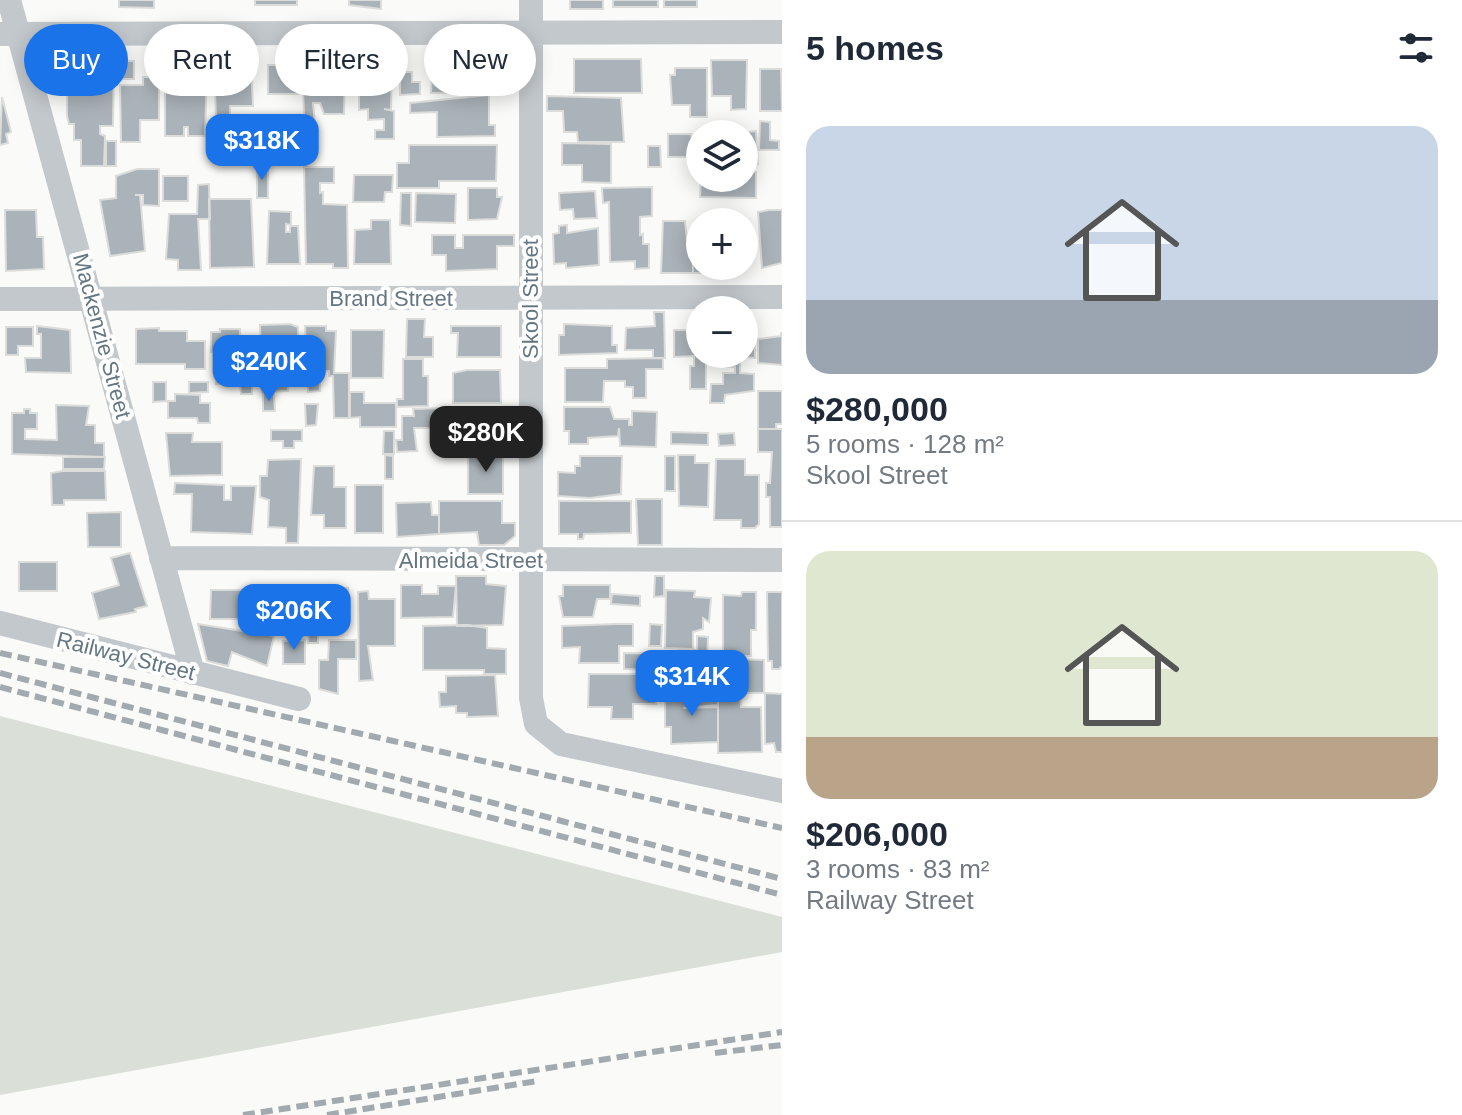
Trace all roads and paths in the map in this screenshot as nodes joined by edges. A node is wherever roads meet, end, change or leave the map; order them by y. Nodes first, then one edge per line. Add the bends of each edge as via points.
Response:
1 (9, 0) edge
2 (531, 0) edge
3 (531, 24) edge
4 (782, 32) edge
5 (424, 33) edge
6 (536, 33) edge
7 (9, 34) edge
8 (531, 96) edge
9 (782, 297) edge
10 (529, 298) junction
11 (0, 299) edge
12 (92, 299) junction
13 (161, 558) junction
14 (782, 560) edge
15 (532, 561) junction
16 (0, 623) edge
17 (193, 673) junction
18 (299, 699) dead end
19 (782, 791) edge

1 - 7 street, Mackenzie Street
2 - 3 street, Skool Street
4 - 6 street
5 - 7 street
7 - 12 street, Mackenzie Street
8 - 10 street, Skool Street
9 - 10 street, Brand Street
10 - 12 street, Brand Street
10 - 15 street, Skool Street
11 - 12 street, Brand Street
12 - 13 street, Mackenzie Street
13 - 15 street, Almeida Street
13 - 17 street, Mackenzie Street
14 - 15 street, Almeida Street
15 - 19 street, Skool Street via 531,698 536,724 561,744
16 - 17 street, Railway Street
17 - 18 street, Railway Street

